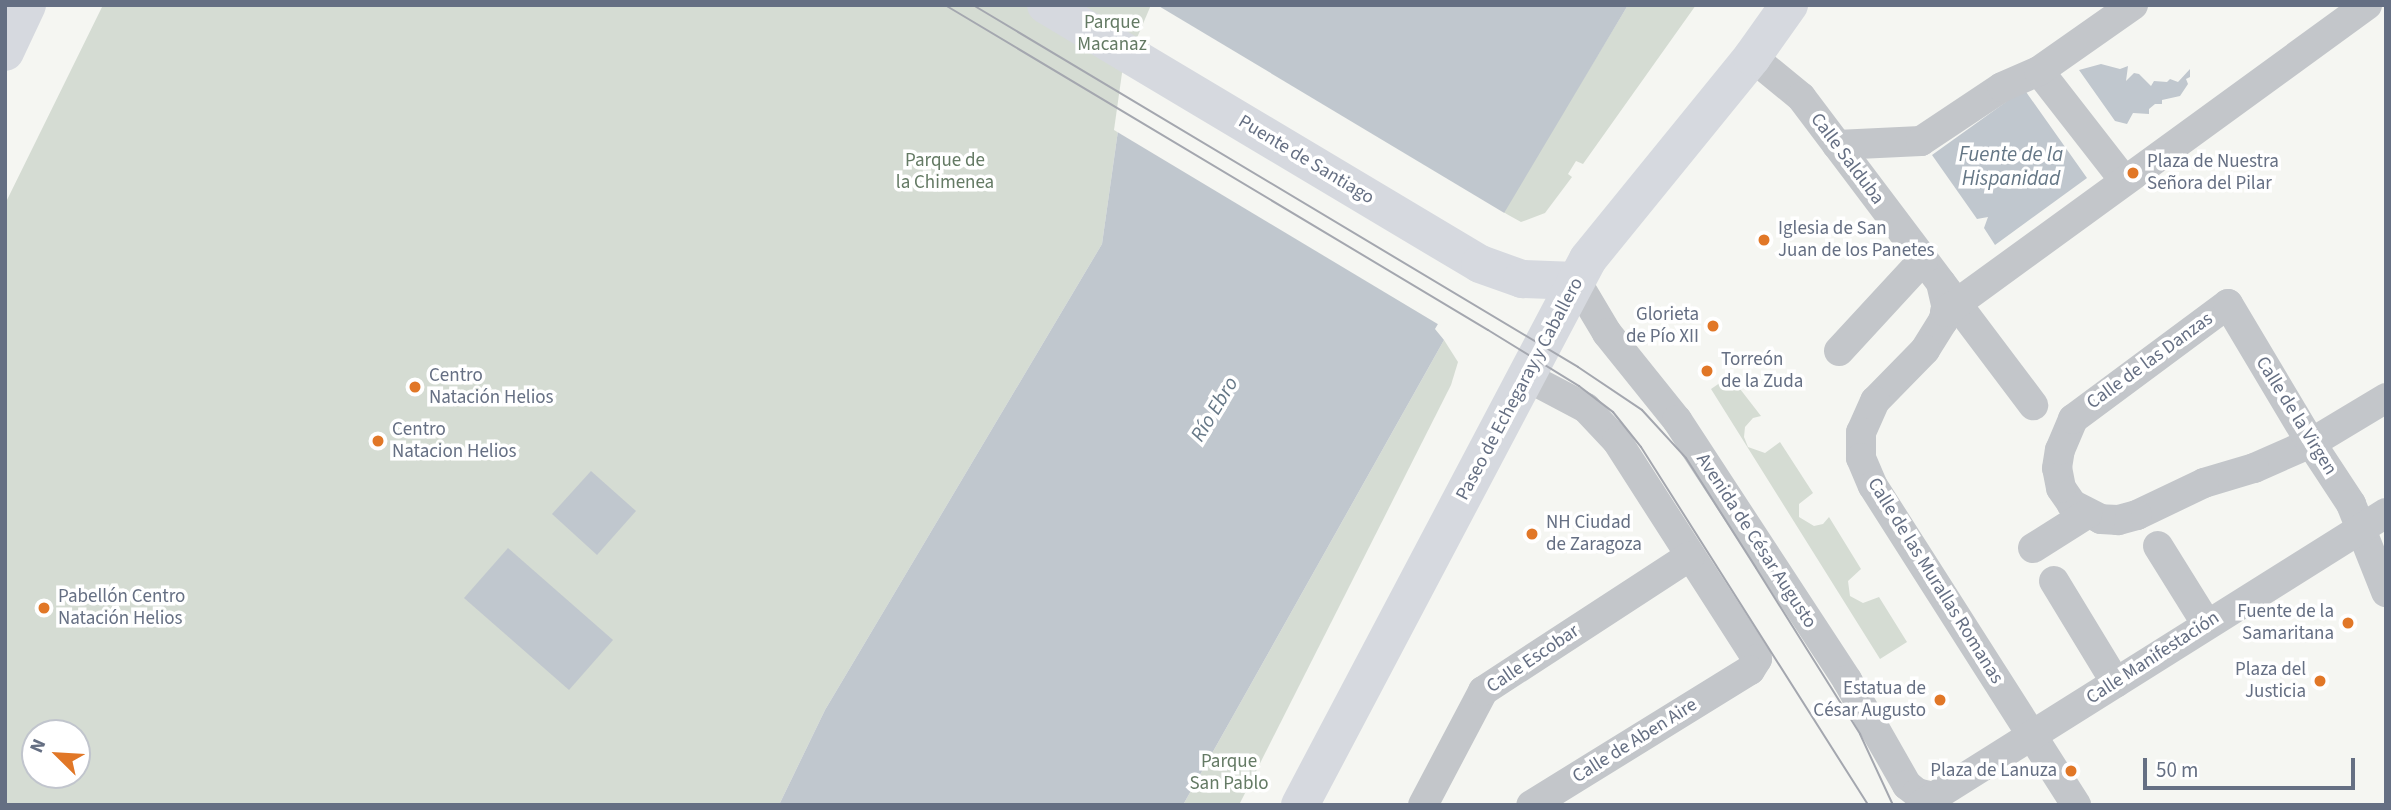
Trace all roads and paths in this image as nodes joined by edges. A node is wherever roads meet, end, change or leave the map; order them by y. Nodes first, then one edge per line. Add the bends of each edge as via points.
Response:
1 (27, 5) edge
2 (1046, 5) edge
3 (1789, 5) edge
4 (2133, 5) edge
5 (2367, 5) edge
6 (5, 52) edge
7 (1752, 57) junction
8 (2039, 71) junction
9 (1837, 145) junction
10 (2124, 180) junction
11 (1923, 260) junction
12 (1576, 281) junction
13 (1948, 300) junction
14 (2228, 304) joint
15 (1839, 351) dead end
16 (1527, 377) junction
17 (2386, 398) edge
18 (2033, 405) dead end
19 (2311, 443) junction
20 (2386, 513) edge
21 (2087, 514) junction
22 (2147, 530) junction
23 (2359, 531) junction
24 (2033, 548) dead end
25 (1690, 556) junction
26 (2054, 581) dead end
27 (2386, 592) edge
28 (2206, 623) junction
29 (2116, 683) junction
30 (2031, 735) junction
31 (1927, 801) edge
32 (1300, 805) edge
33 (1423, 805) edge
34 (1531, 805) edge
35 (2076, 805) edge

1 - 6 main road
2 - 12 main road, Puente de Santiago via 1480,264 1522,279
3 - 7 main road, Paseo de Echegaray y Caballero
4 - 8 street
5 - 10 street
7 - 9 street, Calle Salduba via 1801,97
7 - 12 main road, Paseo de Echegaray y Caballero via 1619,218
8 - 9 street via 2001,87 1921,141
8 - 10 street
9 - 11 street, Calle Salduba
10 - 13 street
11 - 13 street, Calle Salduba
11 - 15 street
12 - 16 main road, Paseo de Echegaray y Caballero
12 - 31 street, Avenida de César Augusto via 1606,333 1682,428 1847,680 1907,785
13 - 18 street, Calle Salduba
13 - 30 street, Calle de las Murallas Romanas via 1935,337 1875,401 1861,432 1861,458 1873,486
14 - 19 street, Calle de la Virgen
14 - 21 street, Calle de las Danzas via 2073,419 2057,468 2061,488 2072,504
16 - 25 street via 1577,401 1603,424
16 - 32 main road, Paseo de Echegaray y Caballero
17 - 19 street
19 - 22 street via 2170,500
19 - 23 street, Calle de la Virgen via 2351,505
20 - 23 street, Calle Manifestación
21 - 22 street
21 - 24 street
22 - 28 street
23 - 27 street
23 - 28 street, Calle Manifestación
25 - 33 street, Calle Escobar via 1483,691
25 - 34 street, Calle de Aben Aire via 1757,659 1748,671
26 - 29 street
28 - 29 street, Calle Manifestación
29 - 30 street, Calle Manifestación
30 - 31 street, Calle Manifestación
30 - 35 street

